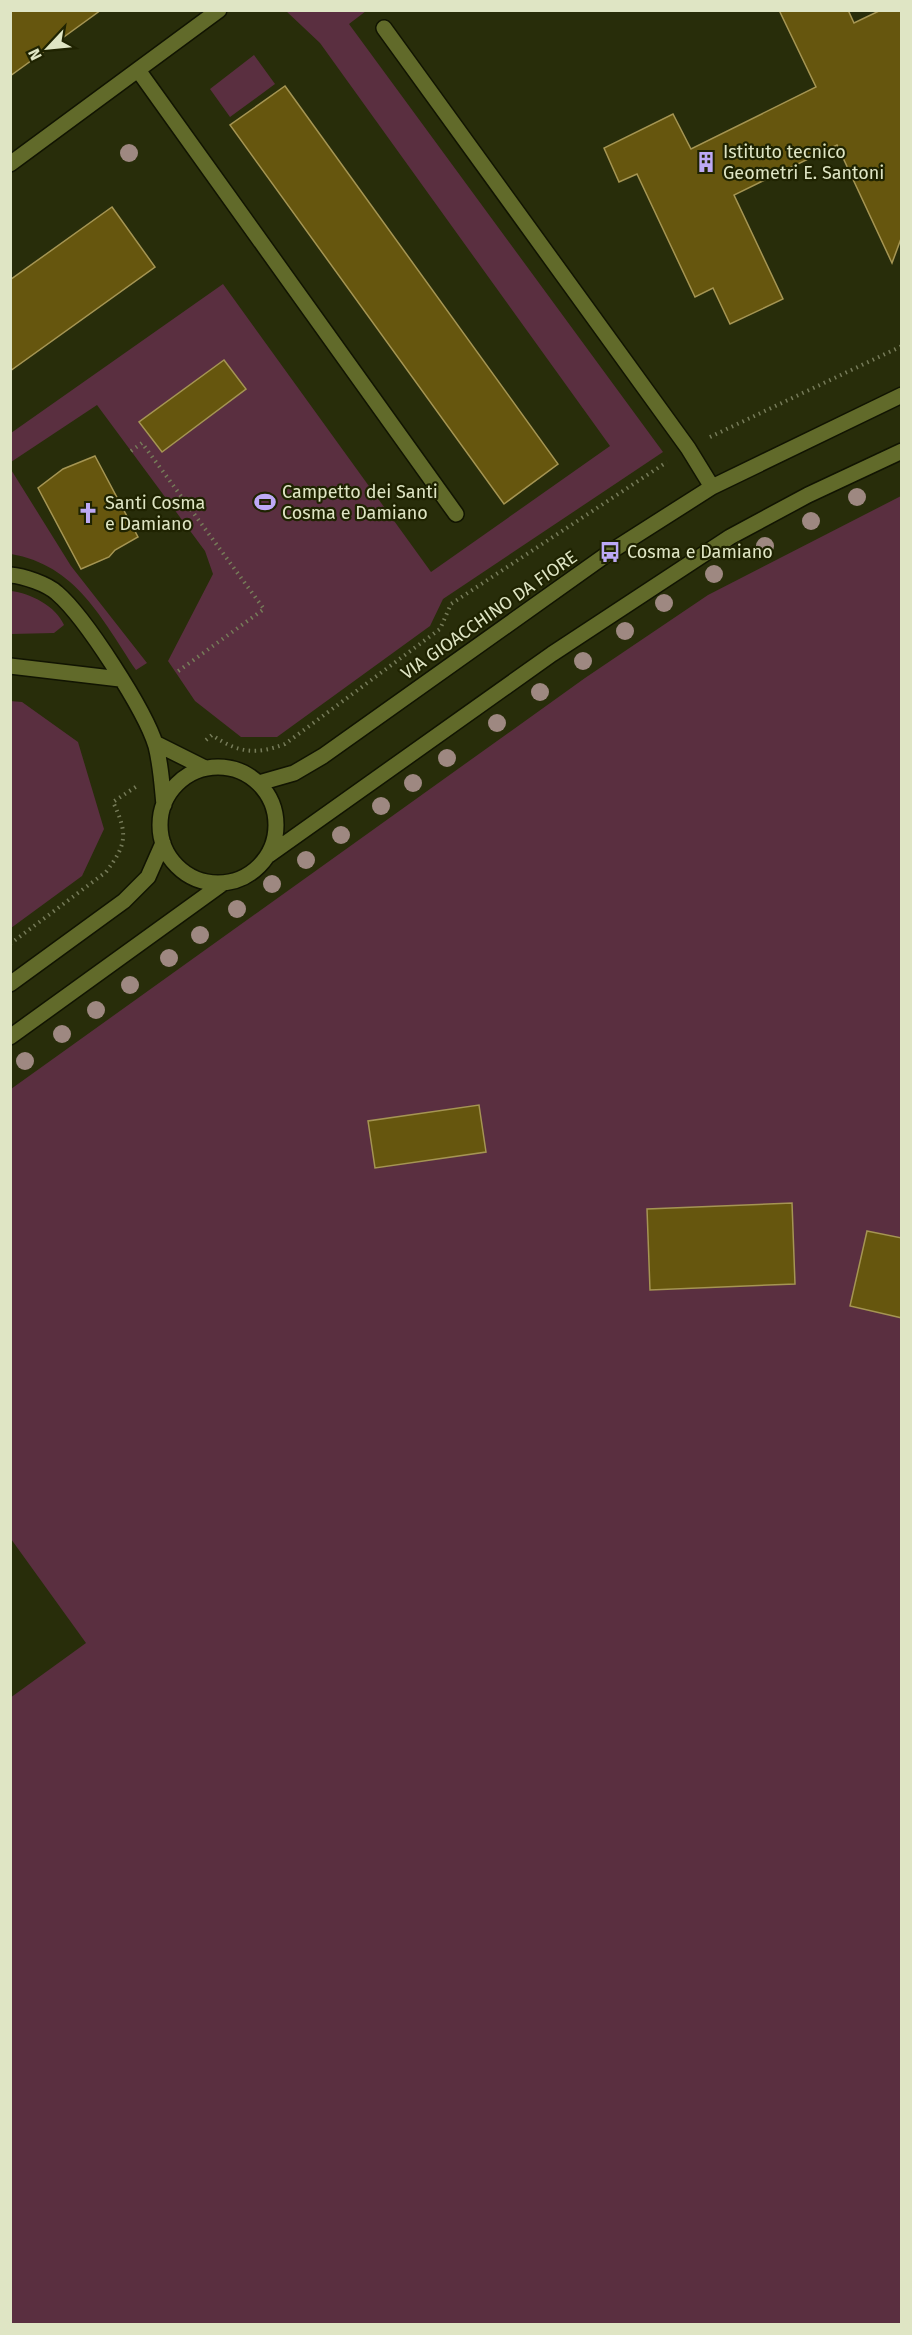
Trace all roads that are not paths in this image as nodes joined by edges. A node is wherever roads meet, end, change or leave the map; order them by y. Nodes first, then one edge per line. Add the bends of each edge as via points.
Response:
1 (219, 10) edge
2 (384, 28) dead end
3 (138, 70) junction
4 (10, 164) edge
5 (902, 395) edge
6 (902, 451) edge
7 (712, 488) junction
8 (456, 514) dead end
9 (10, 575) edge
10 (10, 666) edge
11 (120, 679) junction
12 (155, 743) junction
13 (206, 768) junction
14 (259, 783) junction
15 (164, 805) junction
16 (163, 843) junction
17 (269, 855) junction
18 (222, 884) junction
19 (10, 984) edge
20 (10, 1037) edge

1 - 3 street
2 - 7 street via 688,448
3 - 4 street
3 - 8 street
5 - 7 street, VIA GIOACCHINO DA FIORE
6 - 17 street via 730,537 552,654
7 - 14 street, VIA GIOACCHINO DA FIORE via 610,552 323,756 294,773
9 - 11 street via 56,591 82,618
10 - 11 street
11 - 12 street
12 - 13 street
12 - 15 street
13 - 14 street via 244,772
13 - 15 street via 188,775 173,788
14 - 17 street via 271,799 276,817 276,837
15 - 16 street via 160,824
16 - 18 street via 171,860 185,873 202,882
16 - 19 street via 148,877 124,901
17 - 18 street via 240,880
18 - 20 street

